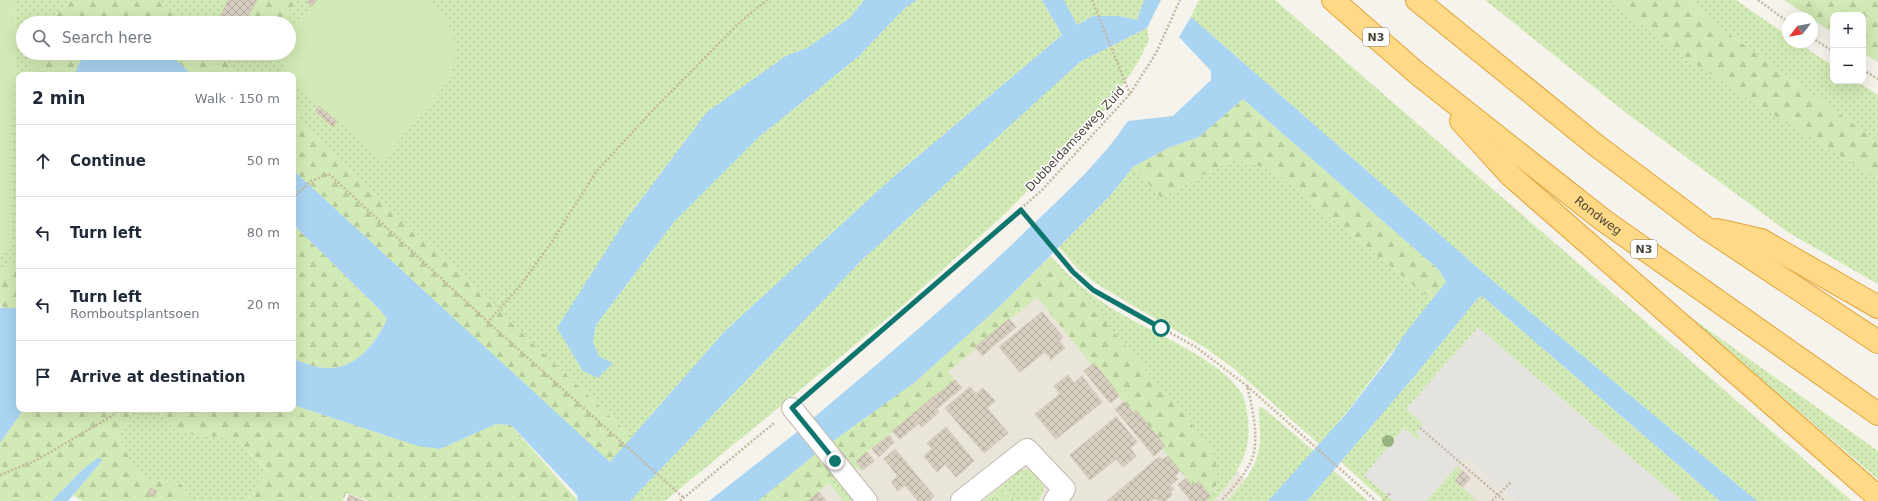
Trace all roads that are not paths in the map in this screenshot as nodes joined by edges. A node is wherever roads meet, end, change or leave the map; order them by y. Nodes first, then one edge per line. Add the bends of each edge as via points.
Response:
1 (1333, 0) edge
2 (1417, 0) edge
3 (1418, 74) junction
4 (1706, 228) junction
5 (1878, 307) edge
6 (1878, 342) edge
7 (797, 414) road end
8 (1878, 414) edge
9 (1878, 497) edge
10 (867, 501) edge
11 (962, 501) edge
12 (1055, 501) edge

1 - 3 highway, Rondweg / N3
2 - 4 highway via 1597,146
3 - 8 highway, Rondweg / N3 via 1603,220
3 - 9 highway, N3 via 1510,175
4 - 5 highway via 1761,240
4 - 6 highway
7 - 10 street
11 - 12 street via 1027,450 1064,489

